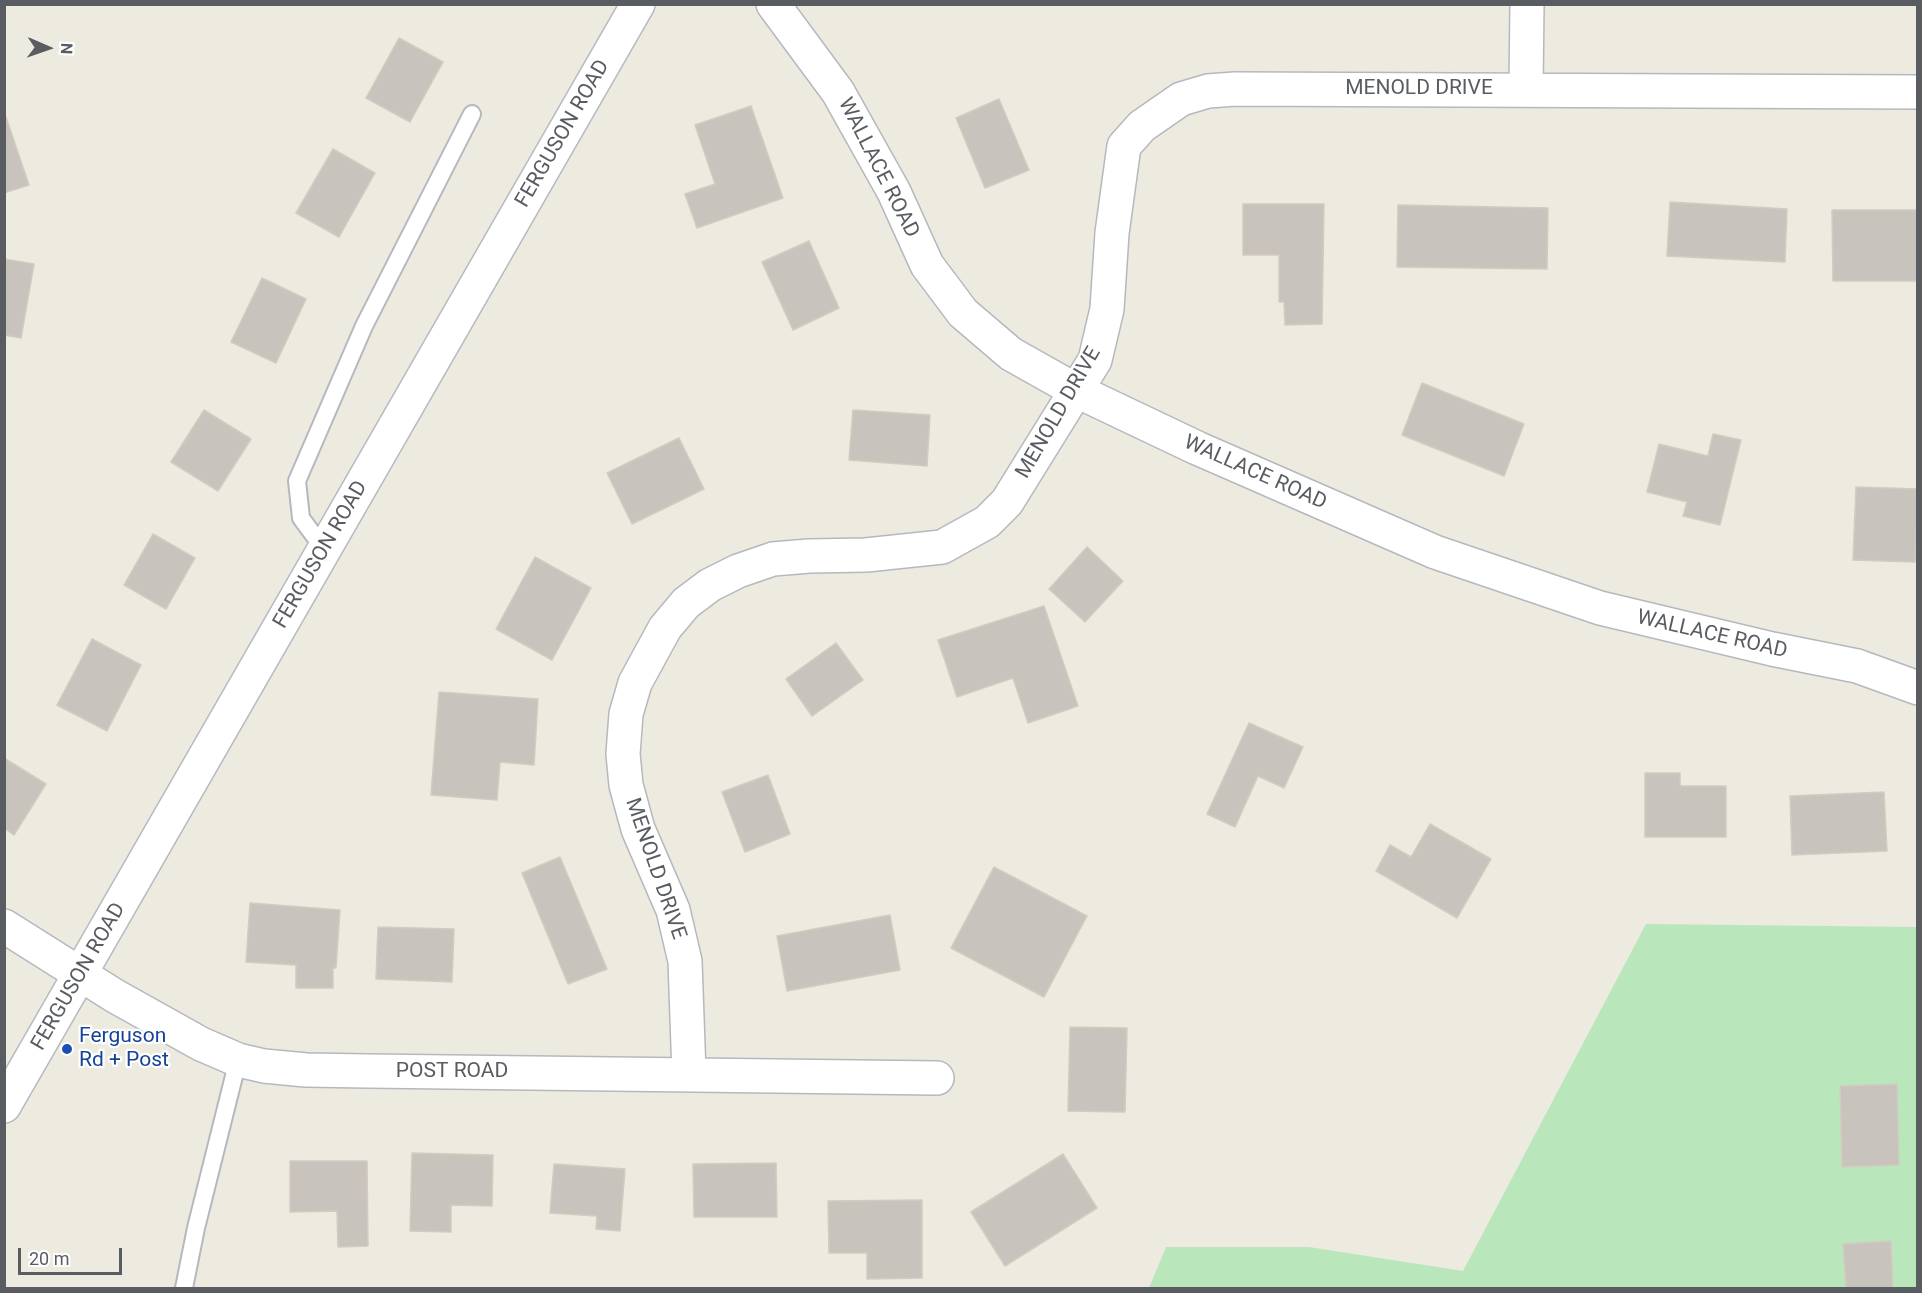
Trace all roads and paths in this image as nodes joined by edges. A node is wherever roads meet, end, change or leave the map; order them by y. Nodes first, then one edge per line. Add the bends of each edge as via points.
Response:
1 (638, 4) edge
2 (773, 4) edge
3 (1527, 4) edge
4 (1526, 89) junction
5 (1917, 92) edge
6 (472, 114) dead end
7 (1075, 390) junction
8 (324, 549) junction
9 (1917, 688) edge
10 (4, 926) edge
11 (80, 974) junction
12 (238, 1060) junction
13 (689, 1074) junction
14 (937, 1078) dead end
15 (4, 1106) edge
16 (184, 1288) edge

1 - 8 street, FERGUSON ROAD
2 - 7 street, WALLACE ROAD via 838,92 894,192 927,265 963,313 1011,354
3 - 4 street
4 - 5 street, MENOLD DRIVE
4 - 7 street, MENOLD DRIVE via 1235,89 1208,91 1164,110 1125,147 1102,337 1095,360
6 - 8 lane via 364,326 297,482 301,518
7 - 9 street, WALLACE ROAD via 1424,547 1518,582 1680,629 1857,666
7 - 13 street, MENOLD DRIVE via 1007,502 987,522 942,547 773,559 738,571 686,603 649,655 626,714 623,754 626,785 638,830 673,910 685,961
8 - 11 street, FERGUSON ROAD
10 - 11 street, POST ROAD
11 - 12 street, POST ROAD via 201,1044
11 - 15 street, FERGUSON ROAD
12 - 13 street, POST ROAD via 306,1070
12 - 16 lane
13 - 14 street, POST ROAD

